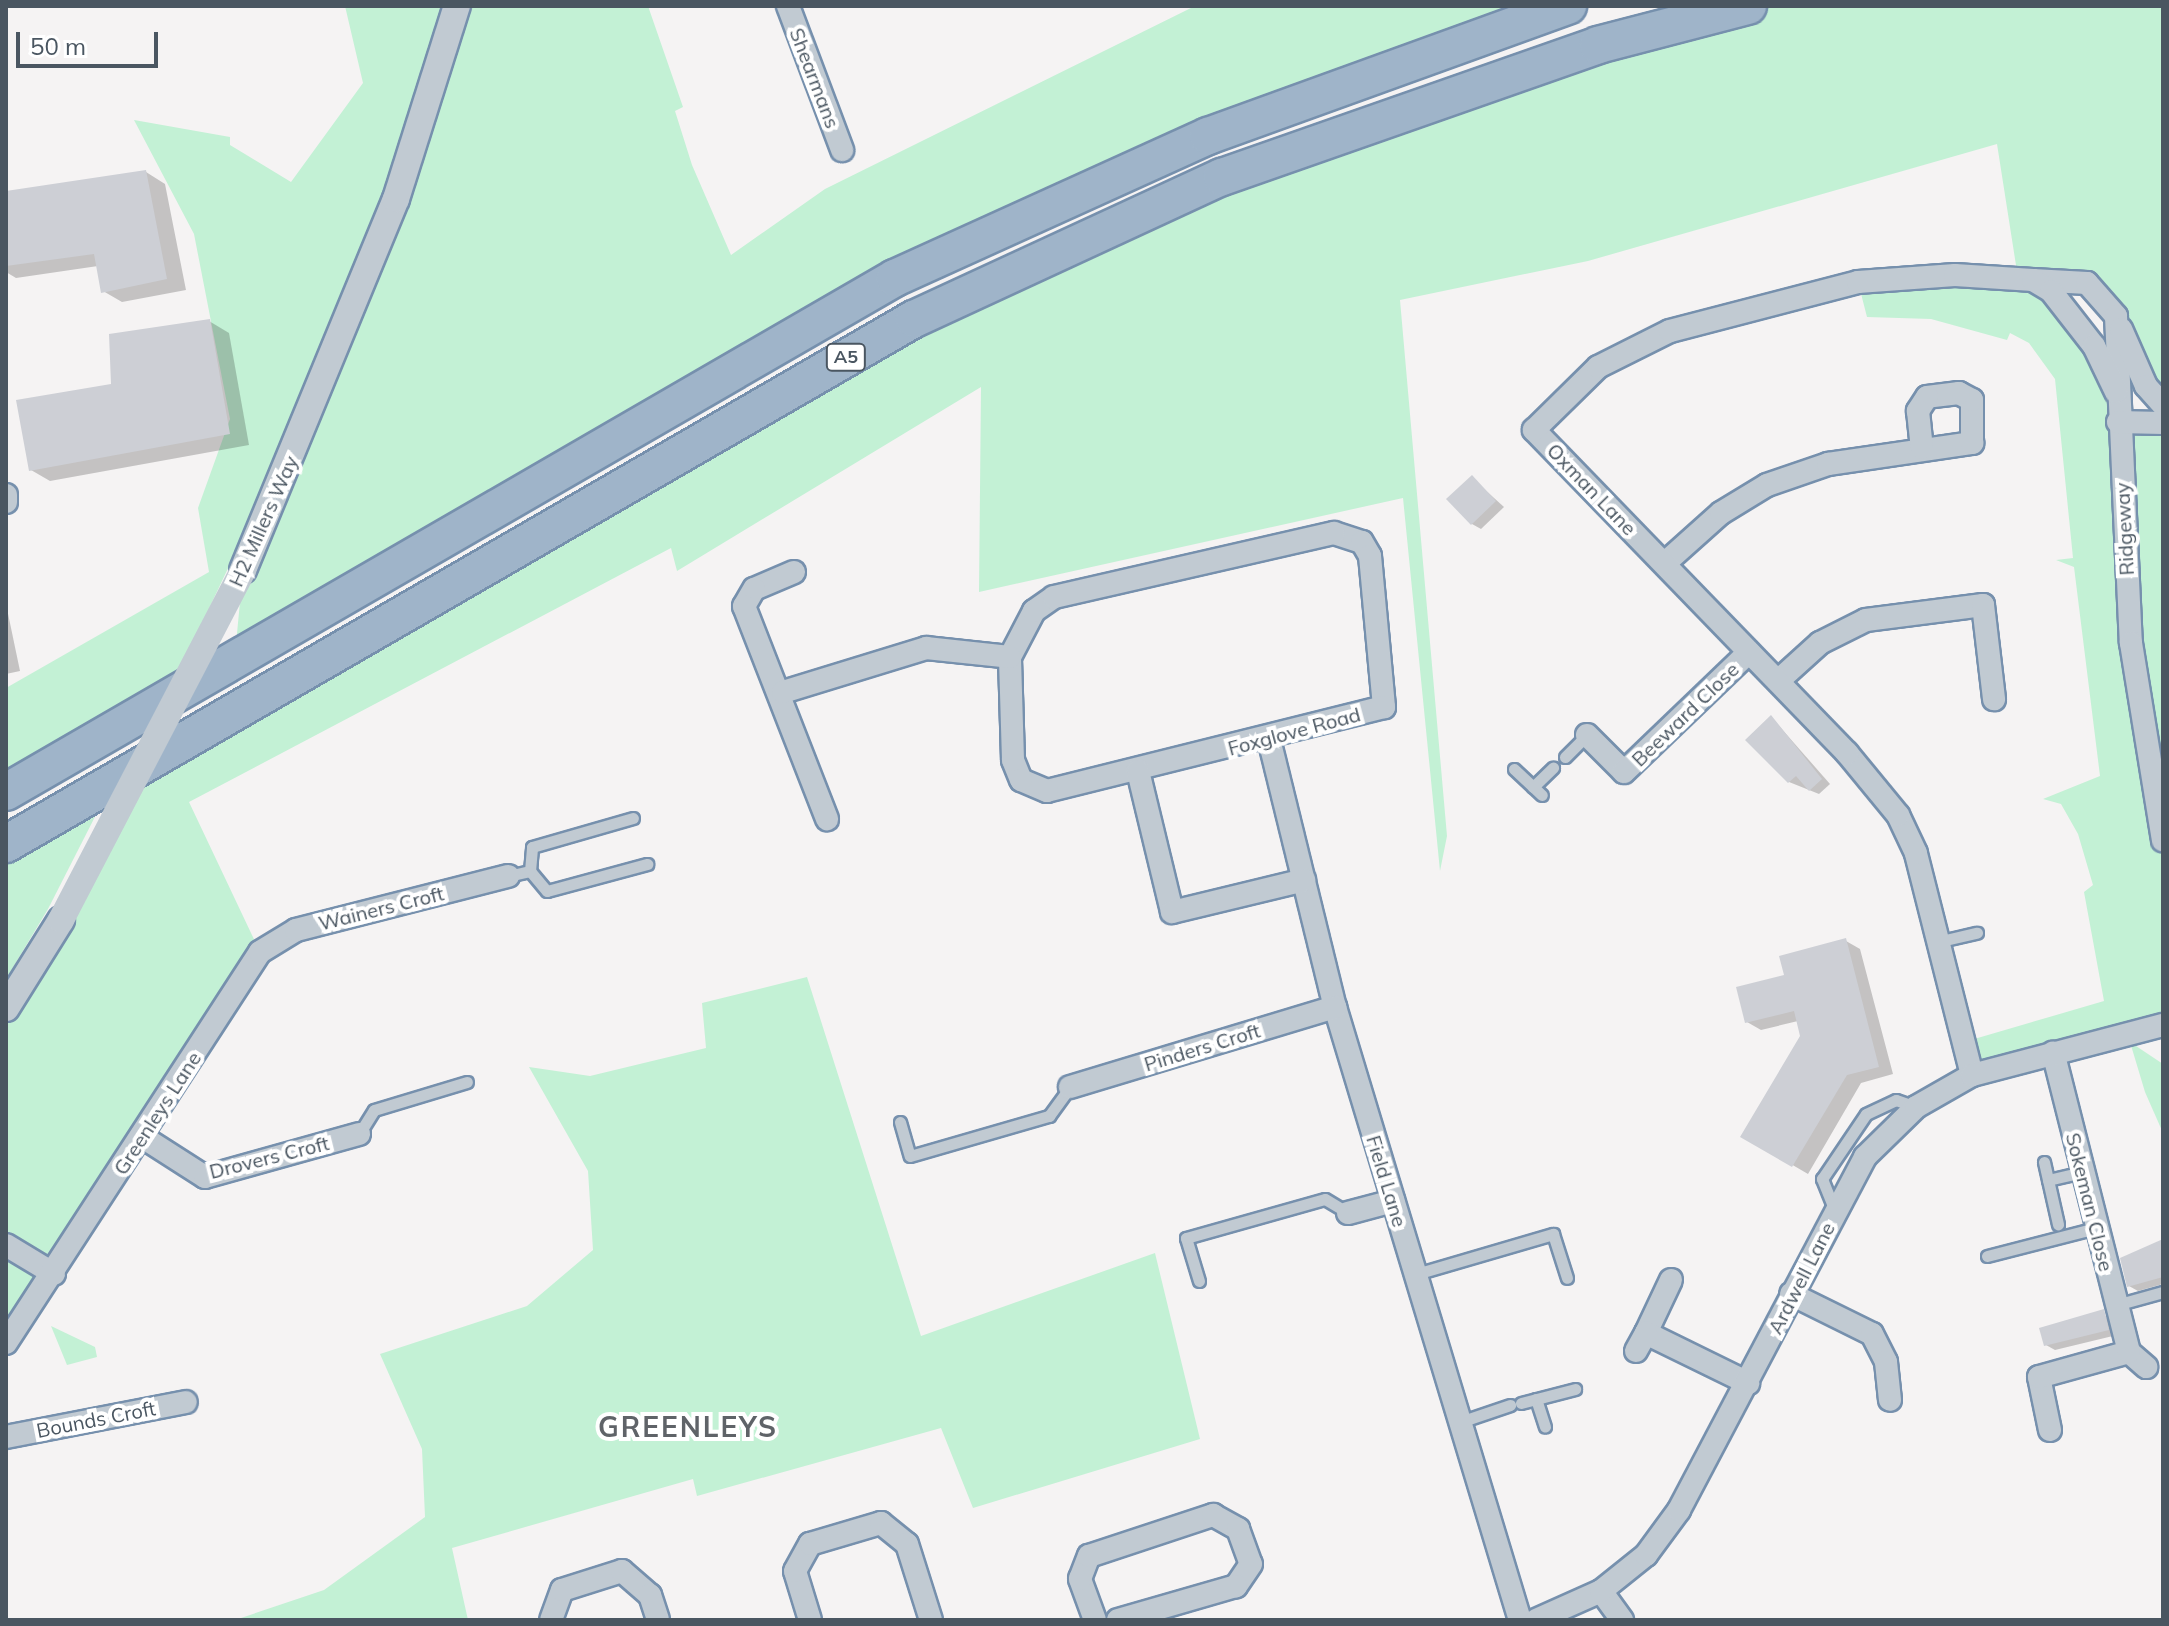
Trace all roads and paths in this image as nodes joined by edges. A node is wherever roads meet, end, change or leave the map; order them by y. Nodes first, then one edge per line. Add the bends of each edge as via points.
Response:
1 (457, 6) edge
2 (788, 6) edge
3 (1568, 6) edge
4 (1748, 6) edge
5 (842, 150) dead end
6 (2033, 280) junction
7 (2116, 316) junction
8 (2116, 392) junction
9 (2163, 405) edge
10 (2118, 422) junction
11 (2163, 423) edge
12 (1922, 448) dead end
13 (6, 495) edge
14 (6, 502) edge
15 (1665, 563) junction
16 (794, 572) dead end
17 (1749, 652) junction
18 (1010, 657) junction
19 (1778, 681) junction
20 (783, 692) junction
21 (1994, 699) dead end
22 (1587, 735) joint
23 (1269, 739) junction
24 (1565, 757) dead end
25 (1553, 768) dead end
26 (1514, 769) dead end
27 (1138, 771) junction
28 (6, 792) edge
29 (633, 818) dead end
30 (827, 819) dead end
31 (2163, 840) edge
32 (6, 844) edge
33 (647, 864) dead end
34 (530, 871) junction
35 (508, 876) joint
36 (1304, 880) junction
37 (1977, 933) dead end
38 (1941, 941) junction
39 (260, 952) joint
40 (1335, 1007) junction
41 (7, 1008) edge
42 (2163, 1025) edge
43 (2141, 1031) junction
44 (2163, 1045) edge
45 (2053, 1052) junction
46 (1972, 1075) junction
47 (467, 1082) dead end
48 (1070, 1087) joint
49 (900, 1122) dead end
50 (359, 1134) joint
51 (141, 1136) junction
52 (2044, 1162) dead end
53 (2082, 1172) junction
54 (2048, 1180) junction
55 (1393, 1201) junction
56 (1348, 1213) joint
57 (2058, 1224) dead end
58 (2096, 1228) junction
59 (6, 1245) edge
60 (1987, 1256) dead end
61 (54, 1274) junction
62 (1416, 1274) junction
63 (1567, 1278) dead end
64 (1671, 1280) dead end
65 (1199, 1281) dead end
66 (2163, 1292) edge
67 (1791, 1294) junction
68 (2116, 1305) junction
69 (6, 1343) edge
70 (2129, 1352) junction
71 (2146, 1367) dead end
72 (1748, 1383) junction
73 (1575, 1389) dead end
74 (1536, 1399) junction
75 (1890, 1400) dead end
76 (186, 1402) dead end
77 (1460, 1422) junction
78 (1545, 1427) dead end
79 (2050, 1430) dead end
80 (6, 1437) edge
81 (1601, 1591) junction
82 (551, 1620) edge
83 (658, 1620) edge
84 (810, 1620) edge
85 (931, 1620) edge
86 (1095, 1620) edge
87 (1118, 1620) edge
88 (1520, 1620) edge
89 (1536, 1620) edge
90 (1622, 1620) edge

1 - 41 street, H2 Millers Way, bridge via 396,199 243,570 61,920
2 - 5 street, Shearmans
3 - 28 highway, A5 via 1208,136 895,278
4 - 32 highway, A5 via 1598,45 1222,177 914,319
6 - 7 street via 2087,283
6 - 8 street via 2075,317
6 - 15 street, Oxman Lane via 1955,275 1858,282 1670,331 1598,367 1534,430
7 - 8 street, Ridgeway
7 - 9 street via 2141,377
8 - 10 street, Ridgeway
10 - 11 street
10 - 31 street, Ridgeway via 2131,643
12 - 15 street via 1828,464 1767,485 1721,513
13 - 14 street
15 - 17 street, Oxman Lane
16 - 20 street via 754,589 744,606
17 - 19 street, Oxman Lane
17 - 22 street, Beeward Close via 1624,772
18 - 20 street via 926,648
18 - 23 street, Foxglove Road via 1034,611 1054,597 1351,535 1370,556 1384,707
18 - 27 street, Foxglove Road via 1013,760 1021,780 1047,791
19 - 21 street via 1820,643 1866,620 1983,605
19 - 38 street, Oxman Lane via 1898,815
20 - 30 street
22 - 24 lane
23 - 27 street, Foxglove Road
23 - 36 street, Field Lane
25 - 26 lane via 1538,791
27 - 36 street via 1172,912
29 - 34 lane via 532,847
33 - 34 lane via 547,891
34 - 35 lane
35 - 39 street, Wainers Croft via 296,930
36 - 40 street, Field Lane
37 - 38 lane
38 - 46 street, Oxman Lane
39 - 51 street, Greenleys Lane
40 - 48 street, Pinders Croft
40 - 55 street, Field Lane
42 - 43 street, Ardwell Lane
43 - 44 street
43 - 45 street, Ardwell Lane
45 - 46 street, Ardwell Lane
45 - 53 street, Sokeman Close
46 - 67 street, Ardwell Lane via 1916,1107 1865,1157
47 - 50 lane via 374,1110
48 - 49 lane via 1049,1116 910,1156
50 - 51 street, Drovers Croft via 205,1177
51 - 61 street, Greenleys Lane
52 - 54 lane
53 - 54 lane
53 - 58 street, Sokeman Close
54 - 57 lane
55 - 56 street
55 - 62 street, Field Lane
56 - 65 lane via 1325,1199 1186,1238
58 - 60 lane
58 - 68 street, Sokeman Close
59 - 61 street
61 - 69 street, Greenleys Lane
62 - 63 lane via 1553,1234
62 - 77 street, Field Lane
64 - 72 street via 1641,1342
66 - 68 lane
67 - 72 street, Ardwell Lane
67 - 75 street via 1872,1334 1886,1362
68 - 70 street, Sokeman Close
70 - 71 street
70 - 79 street via 2039,1377
72 - 81 street, Ardwell Lane via 1679,1510 1646,1555
73 - 74 lane
74 - 77 lane
74 - 78 lane
76 - 80 street, Bounds Croft
77 - 88 street, Field Lane
81 - 89 street, Ardwell Lane
81 - 90 street
82 - 83 street via 562,1590 622,1571 650,1595
84 - 85 street via 795,1571 810,1544 881,1523 907,1544
86 - 87 street via 1080,1579 1089,1556 1213,1515 1238,1529 1251,1564 1236,1586

